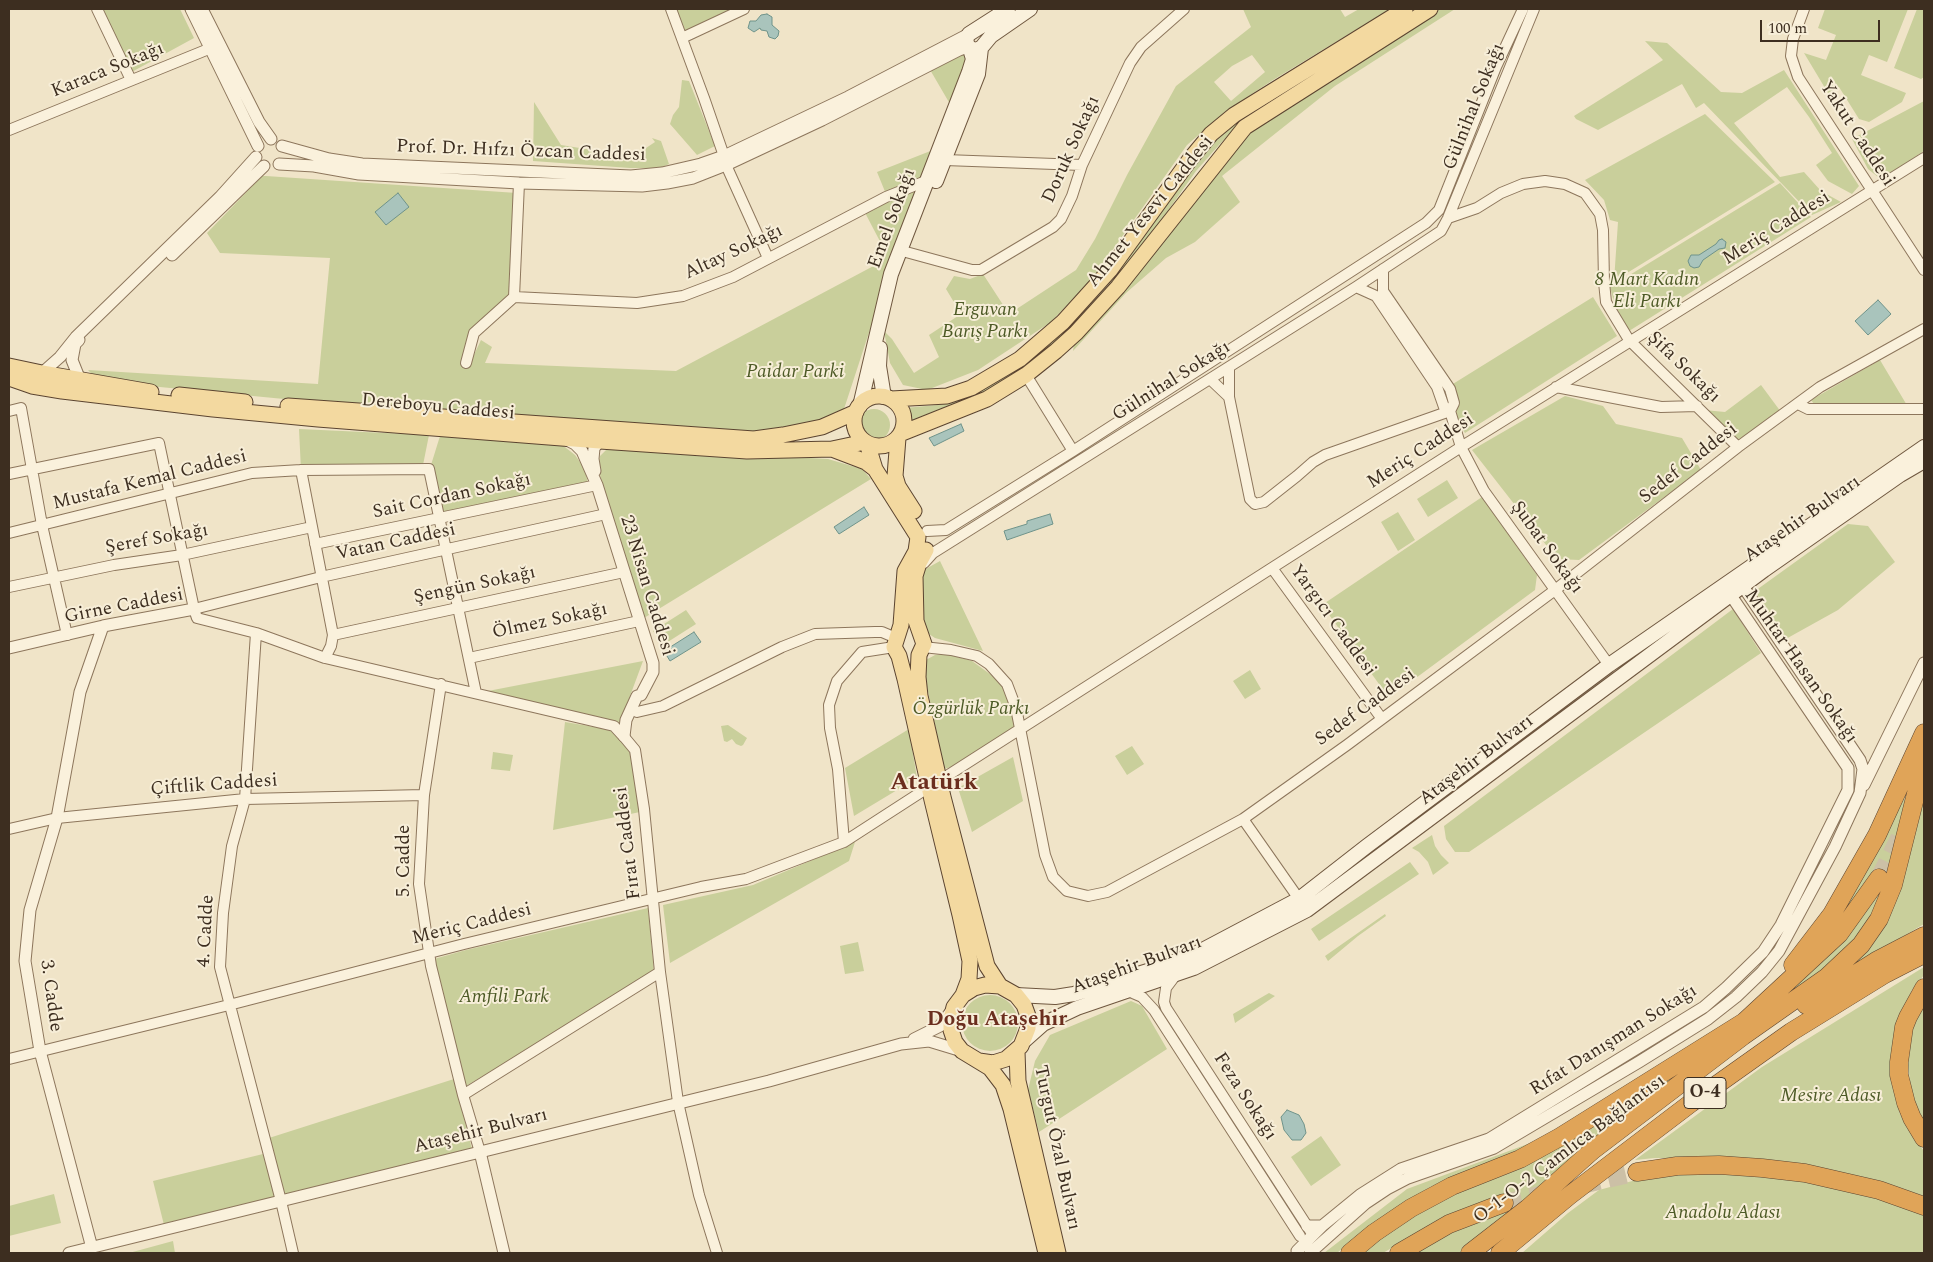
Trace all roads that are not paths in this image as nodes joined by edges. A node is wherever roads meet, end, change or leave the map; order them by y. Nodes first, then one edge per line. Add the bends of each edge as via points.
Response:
1 (98, 9) edge
2 (191, 9) edge
3 (202, 9) edge
4 (671, 9) edge
5 (744, 9) edge
6 (1030, 9) edge
7 (1184, 9) edge
8 (1405, 9) edge
9 (1430, 9) edge
10 (1522, 9) edge
11 (1534, 9) edge
12 (1804, 9) edge
13 (1001, 11) edge
14 (682, 38) junction
15 (974, 43) junction
16 (215, 47) junction
17 (131, 80) junction
18 (9, 130) edge
19 (271, 139) junction
20 (282, 146) junction
21 (257, 151) junction
22 (1924, 158) edge
23 (945, 160) junction
24 (725, 161) junction
25 (279, 164) junction
26 (1082, 165) junction
27 (264, 166) junction
28 (520, 178) junction
29 (926, 181) junction
30 (1871, 191) junction
31 (1439, 210) junction
32 (1448, 218) junction
33 (906, 252) junction
34 (768, 258) junction
35 (1383, 269) junction
36 (1924, 270) edge
37 (1356, 287) junction
38 (514, 298) junction
39 (1924, 329) edge
40 (1629, 340) junction
41 (466, 363) dead end
42 (9, 366) edge
43 (1229, 367) junction
44 (42, 373) junction
45 (1026, 375) junction
46 (9, 378) edge
47 (1210, 379) junction
48 (80, 380) junction
49 (1556, 387) junction
50 (1228, 397) junction
51 (887, 398) junction
52 (1798, 404) junction
53 (1697, 406) junction
54 (858, 409) junction
55 (1924, 409) edge
56 (9, 411) edge
57 (1450, 411) junction
58 (900, 436) junction
59 (564, 439) junction
60 (600, 441) junction
61 (866, 442) junction
62 (1460, 447) junction
63 (1738, 447) junction
64 (1924, 447) edge
65 (832, 449) junction
66 (1073, 451) junction
67 (1924, 461) edge
68 (31, 469) junction
69 (875, 469) junction
70 (301, 470) junction
71 (9, 474) edge
72 (597, 485) junction
73 (170, 493) junction
74 (606, 514) junction
75 (439, 517) junction
76 (42, 526) junction
77 (312, 527) junction
78 (927, 531) junction
79 (9, 533) edge
80 (315, 544) junction
81 (446, 550) junction
82 (182, 555) junction
83 (1272, 568) junction
84 (624, 572) junction
85 (916, 576) junction
86 (54, 577) junction
87 (321, 577) junction
88 (1740, 581) junction
89 (9, 587) edge
90 (1555, 590) junction
91 (1726, 591) junction
92 (458, 608) junction
93 (194, 609) junction
94 (640, 621) junction
95 (103, 626) junction
96 (256, 633) junction
97 (67, 635) junction
98 (333, 635) junction
99 (897, 644) junction
100 (922, 647) junction
101 (9, 648) edge
102 (325, 658) junction
103 (469, 658) junction
104 (1924, 663) edge
105 (1609, 665) junction
106 (1614, 682) junction
107 (441, 684) junction
108 (476, 693) junction
109 (641, 695) junction
110 (637, 712) junction
111 (1382, 719) junction
112 (1021, 730) junction
113 (1924, 733) edge
114 (624, 736) junction
115 (1924, 762) edge
116 (1875, 763) junction
117 (1848, 768) junction
118 (1863, 769) junction
119 (934, 784) junction
120 (1860, 793) junction
121 (424, 795) junction
122 (245, 799) junction
123 (57, 818) junction
124 (1243, 819) junction
125 (9, 829) edge
126 (844, 842) junction
127 (1879, 878) tunnel mouth
128 (653, 898) junction
129 (1303, 905) junction
130 (1924, 936) edge
131 (428, 954) junction
132 (1924, 954) edge
133 (660, 972) junction
134 (1175, 976) junction
135 (1000, 986) junction
136 (1924, 988) edge
137 (1128, 991) junction
138 (964, 995) junction
139 (1016, 995) junction
140 (229, 1005) junction
141 (954, 1007) junction
142 (901, 1044) junction
143 (1021, 1046) junction
144 (40, 1051) junction
145 (962, 1051) junction
146 (9, 1059) edge
147 (979, 1061) junction
148 (1675, 1066) junction
149 (463, 1095) junction
150 (678, 1102) junction
151 (1924, 1138) edge
152 (480, 1152) junction
153 (1637, 1172) tunnel mouth
154 (281, 1200) junction
155 (1504, 1203) tunnel mouth
156 (1924, 1206) edge
157 (1528, 1208) junction
158 (1311, 1241) edge
159 (93, 1250) edge
160 (1296, 1252) edge
161 (69, 1253) edge
162 (293, 1253) edge
163 (504, 1253) edge
164 (717, 1253) edge
165 (1046, 1253) edge
166 (1058, 1253) edge
167 (1350, 1253) edge
168 (1399, 1253) edge
169 (1470, 1253) edge
170 (1500, 1253) edge

1 - 17 street
2 - 16 street
3 - 16 street
4 - 14 street
5 - 14 street
6 - 15 main road via 991,36
7 - 26 street, Doruk Sokağı via 1140,47
8 - 51 main road, Ahmet Yesevi Caddesi via 1234,115 1211,134 1190,158 1110,270 1063,322 1020,358 971,388 947,396
9 - 45 main road, Ahmet Yesevi Caddesi via 1245,127 1103,304 1076,333
10 - 31 street, Gülnihal Sokağı
11 - 32 street, Gülnihal Sokağı
12 - 30 street, Yakut Caddesi via 1793,39 1791,56 1798,77
13 - 15 main road
14 - 24 street
15 - 23 main road, Emel Sokağı via 978,74
15 - 24 street, Prof. Dr. Hıfzı Özcan Caddesi via 848,97
15 - 29 main road, Emel Sokağı via 969,72
16 - 17 street, Karaca Sokağı
16 - 19 street
16 - 21 street
17 - 18 street, Karaca Sokağı
19 - 20 street, Prof. Dr. Hıfzı Özcan Caddesi
19 - 21 street via 263,141
20 - 25 street via 284,154
20 - 28 street, Prof. Dr. Hıfzı Özcan Caddesi via 362,164
21 - 27 street
21 - 44 street via 220,197
22 - 30 street, Meriç Caddesi
23 - 26 street
23 - 33 main road, Emel Sokağı
24 - 28 street, Prof. Dr. Hıfzı Özcan Caddesi via 631,176
24 - 34 street
25 - 27 street, Prof. Dr. Hıfzı Özcan Caddesi
25 - 28 street, Prof. Dr. Hıfzı Özcan Caddesi via 360,174
26 - 33 street, Doruk Sokağı via 1061,219 989,267 972,270
27 - 48 street via 75,344 72,364
28 - 38 street
29 - 34 street, Altay Sokağı via 886,197
29 - 54 main road, Emel Sokağı via 891,274
30 - 36 street, Yakut Caddesi
30 - 40 street, Meriç Caddesi
31 - 32 street
31 - 66 street, Gülnihal Sokağı via 1409,235
32 - 35 street, Gülnihal Sokağı via 1440,231
32 - 40 street, Şifa Sokağı via 1477,208 1524,184 1546,181 1565,184 1585,193 1600,214 1606,302
33 - 51 main road, Emel Sokağı via 881,345 879,366
34 - 38 street, Altay Sokağı via 683,296 637,303
35 - 37 street, Gülnihal Sokağı
35 - 57 street via 1383,291 1450,389 1454,403
37 - 43 street, Gülnihal Sokağı
37 - 57 street via 1376,296 1437,387 1444,407
38 - 41 street via 474,333
39 - 52 street, Sedef Caddesi via 1820,387
40 - 49 street, Meriç Caddesi
40 - 53 street, Şifa Sokağı
42 - 44 main road, Dereboyu Caddesi
43 - 47 street, Gülnihal Sokağı
43 - 50 street
44 - 48 main road, Dereboyu Caddesi
45 - 58 main road, Ahmet Yesevi Caddesi via 987,399
45 - 66 street
46 - 59 main road, Dereboyu Caddesi via 62,391 213,409
47 - 50 street
47 - 85 street, Gülnihal Sokağı via 933,553
48 - 54 main road, Dereboyu Caddesi via 288,406 754,439 822,427
49 - 53 street via 1661,407
49 - 62 street, Meriç Caddesi
50 - 57 street via 1250,499 1255,504 1264,502 1325,455
51 - 54 main road via 870,398
51 - 58 main road via 902,410 904,426
52 - 55 street via 1808,409
52 - 63 street, Sedef Caddesi
53 - 63 street, Şifa Sokağı
54 - 61 main road via 855,428
56 - 68 street via 21,408
57 - 62 street, Şubat Sokağı
58 - 61 main road via 882,446
58 - 78 main road via 895,476
59 - 60 main road, Dereboyu Caddesi
59 - 72 street via 582,451
60 - 65 main road, Dereboyu Caddesi via 747,451
60 - 72 street via 594,448 593,459
61 - 65 main road, Dereboyu Caddesi
61 - 69 main road
62 - 83 street, Meriç Caddesi
62 - 90 street, Şubat Sokağı via 1484,491
63 - 90 street, Sedef Caddesi
64 - 88 main road, Ataşehir Bulvarı
65 - 69 main road via 866,462
66 - 78 street, Gülnihal Sokağı via 946,530
67 - 88 main road, Ataşehir Bulvarı
68 - 71 street
68 - 73 street via 159,443
68 - 76 street
69 - 99 main road via 918,537 916,551 905,572
70 - 73 street, Mustafa Kemal Caddesi via 252,473
70 - 75 street, Mustafa Kemal Caddesi via 428,469
70 - 77 street
72 - 74 street, 23 Nisan Caddesi
72 - 75 street, Sait Cordan Sokağı
73 - 76 street, Mustafa Kemal Caddesi
73 - 82 street
74 - 81 street, Vatan Caddesi
74 - 84 street, 23 Nisan Caddesi
75 - 80 street, Sait Cordan Sokağı
75 - 81 street
76 - 79 street, Mustafa Kemal Caddesi
76 - 86 street
77 - 80 street
77 - 82 street, Şeref Sokağı
78 - 85 main road via 927,548
80 - 87 street
81 - 87 street, Vatan Caddesi
81 - 92 street
82 - 86 street, Şeref Sokağı
82 - 93 street
83 - 111 street, Yargıcı Caddesi
83 - 112 street, Meriç Caddesi
84 - 92 street, Şengün Sokağı
84 - 94 street, 23 Nisan Caddesi
85 - 100 main road via 916,621
86 - 89 street, Şeref Sokağı
86 - 97 street
87 - 93 street, Vatan Caddesi
87 - 98 street
88 - 91 main road, Ataşehir Bulvarı
88 - 118 street, Muhtar Hasan Sokağı
90 - 105 street, Şubat Sokağı
90 - 111 street, Sedef Caddesi
91 - 105 main road, Ataşehir Bulvarı
91 - 106 main road, Ataşehir Bulvarı
91 - 117 street, Muhtar Hasan Sokağı
92 - 98 street, Şengün Sokağı
92 - 103 street
93 - 95 street, Girne Caddesi
93 - 96 street, Girne Caddesi via 197,618
94 - 103 street, Ölmez Sokağı
94 - 109 street, 23 Nisan Caddesi via 653,672
95 - 97 street, Girne Caddesi
95 - 123 street, 3. Cadde via 80,692
96 - 102 street, Girne Caddesi
96 - 122 street, 4. Cadde
97 - 101 street, Girne Caddesi
98 - 102 street
99 - 100 main road via 907,660 912,659
99 - 100 main road via 907,630 912,630 917,632
99 - 110 street via 882,632 815,634 663,706
99 - 119 main road
99 - 126 street via 862,652 837,681 830,705
100 - 112 street, Sedef Caddesi via 977,656 989,664 1007,684
100 - 119 main road via 918,677
102 - 107 street, Fırat Caddesi
103 - 108 street
104 - 116 street, Rıfat Danışman Sokağı
105 - 106 street via 1608,676
105 - 129 main road, Ataşehir Bulvarı via 1368,846
106 - 129 main road, Ataşehir Bulvarı
107 - 108 street, Fırat Caddesi
107 - 121 street, 5. Cadde
108 - 114 street, Fırat Caddesi via 614,726
109 - 110 street via 643,701
109 - 114 street via 637,696 626,720
110 - 114 street
111 - 124 street, Sedef Caddesi
112 - 119 street, Meriç Caddesi
112 - 124 street, Sedef Caddesi via 1044,855 1053,877 1067,891 1088,896 1107,892
113 - 148 highway via 1877,835 1832,914 1797,961 1741,1018
114 - 128 street, Fırat Caddesi via 635,750
115 - 157 highway via 1893,885 1879,919 1861,946 1827,977 1623,1127
116 - 118 street
116 - 120 street, Rıfat Danışman Sokağı
117 - 118 street
117 - 158 street, Rıfat Danışman Sokağı via 1848,790 1781,925 1763,952 1726,988 1704,1007 1489,1139 1402,1168 1360,1195 1322,1226
118 - 120 street, Rıfat Danışman Sokağı
119 - 126 street, Meriç Caddesi
119 - 135 main road via 986,966
119 - 138 main road via 970,961
120 - 158 street, Rıfat Danışman Sokağı via 1779,951 1736,997 1708,1019 1494,1148 1408,1178
121 - 122 street, Çiftlik Caddesi
121 - 131 street, 5. Cadde via 419,884
122 - 123 street, Çiftlik Caddesi
122 - 140 street, 4. Cadde via 232,846 224,913 220,968
123 - 125 street, Çiftlik Caddesi
123 - 144 street, 3. Cadde via 30,910 25,961
124 - 129 street
126 - 128 street, Meriç Caddesi via 746,879
127 - 148 highway via 1839,934 1744,1022
128 - 131 street, Meriç Caddesi
128 - 133 street, Fırat Caddesi
129 - 134 main road, Ataşehir Bulvarı
129 - 139 main road, Ataşehir Bulvarı via 1195,954 1151,970 1074,994 1054,997
130 - 157 highway, O-1-O-2 Çamlıca Bağlantısı / O-4 via 1876,961 1782,1020 1654,1110
131 - 140 street, Meriç Caddesi
131 - 149 street, 5. Cadde
132 - 170 highway, O-1-O-2 Çamlıca Bağlantısı / O-4 via 1791,1032 1570,1195
133 - 149 street
133 - 150 street, Fırat Caddesi
134 - 137 main road, Ataşehir Bulvarı
134 - 158 street, Feza Sokağı via 1166,988 1166,1008
135 - 138 main road via 985,985
135 - 139 main road
136 - 151 highway via 1904,1027 1899,1075 1906,1103
137 - 143 main road, Ataşehir Bulvarı via 1054,1018
137 - 158 street, Feza Sokağı via 1142,997 1154,1010
138 - 141 main road
139 - 143 main road, Turgut Özal Bulvarı via 1028,1016 1028,1028
140 - 144 street, Meriç Caddesi
140 - 154 street, 4. Cadde
141 - 142 street, Ataşehir Bulvarı via 940,1026
141 - 145 main road via 951,1030
142 - 145 street, Ataşehir Bulvarı via 930,1041
142 - 150 street, Ataşehir Bulvarı via 769,1081
143 - 147 main road, Turgut Özal Bulvarı via 1006,1059
143 - 166 main road, Turgut Özal Bulvarı via 1018,1081
144 - 146 street, Meriç Caddesi
144 - 159 street, 3. Cadde
145 - 147 main road, Turgut Özal Bulvarı
147 - 165 main road, Turgut Özal Bulvarı via 990,1068 1004,1085
148 - 167 highway via 1560,1138 1411,1208
149 - 152 street, 5. Cadde
150 - 152 street, Ataşehir Bulvarı
150 - 164 street, Fırat Caddesi via 699,1195
152 - 154 street, Ataşehir Bulvarı
152 - 163 street
153 - 156 highway via 1677,1166 1719,1166 1805,1173 1870,1188
154 - 159 street, Ataşehir Bulvarı
154 - 162 street, 4. Cadde
155 - 168 highway via 1449,1224
157 - 169 highway, O-1-O-2 Çamlıca Bağlantısı / O-4
158 - 160 street via 1301,1244
159 - 161 street, Ataşehir Bulvarı

